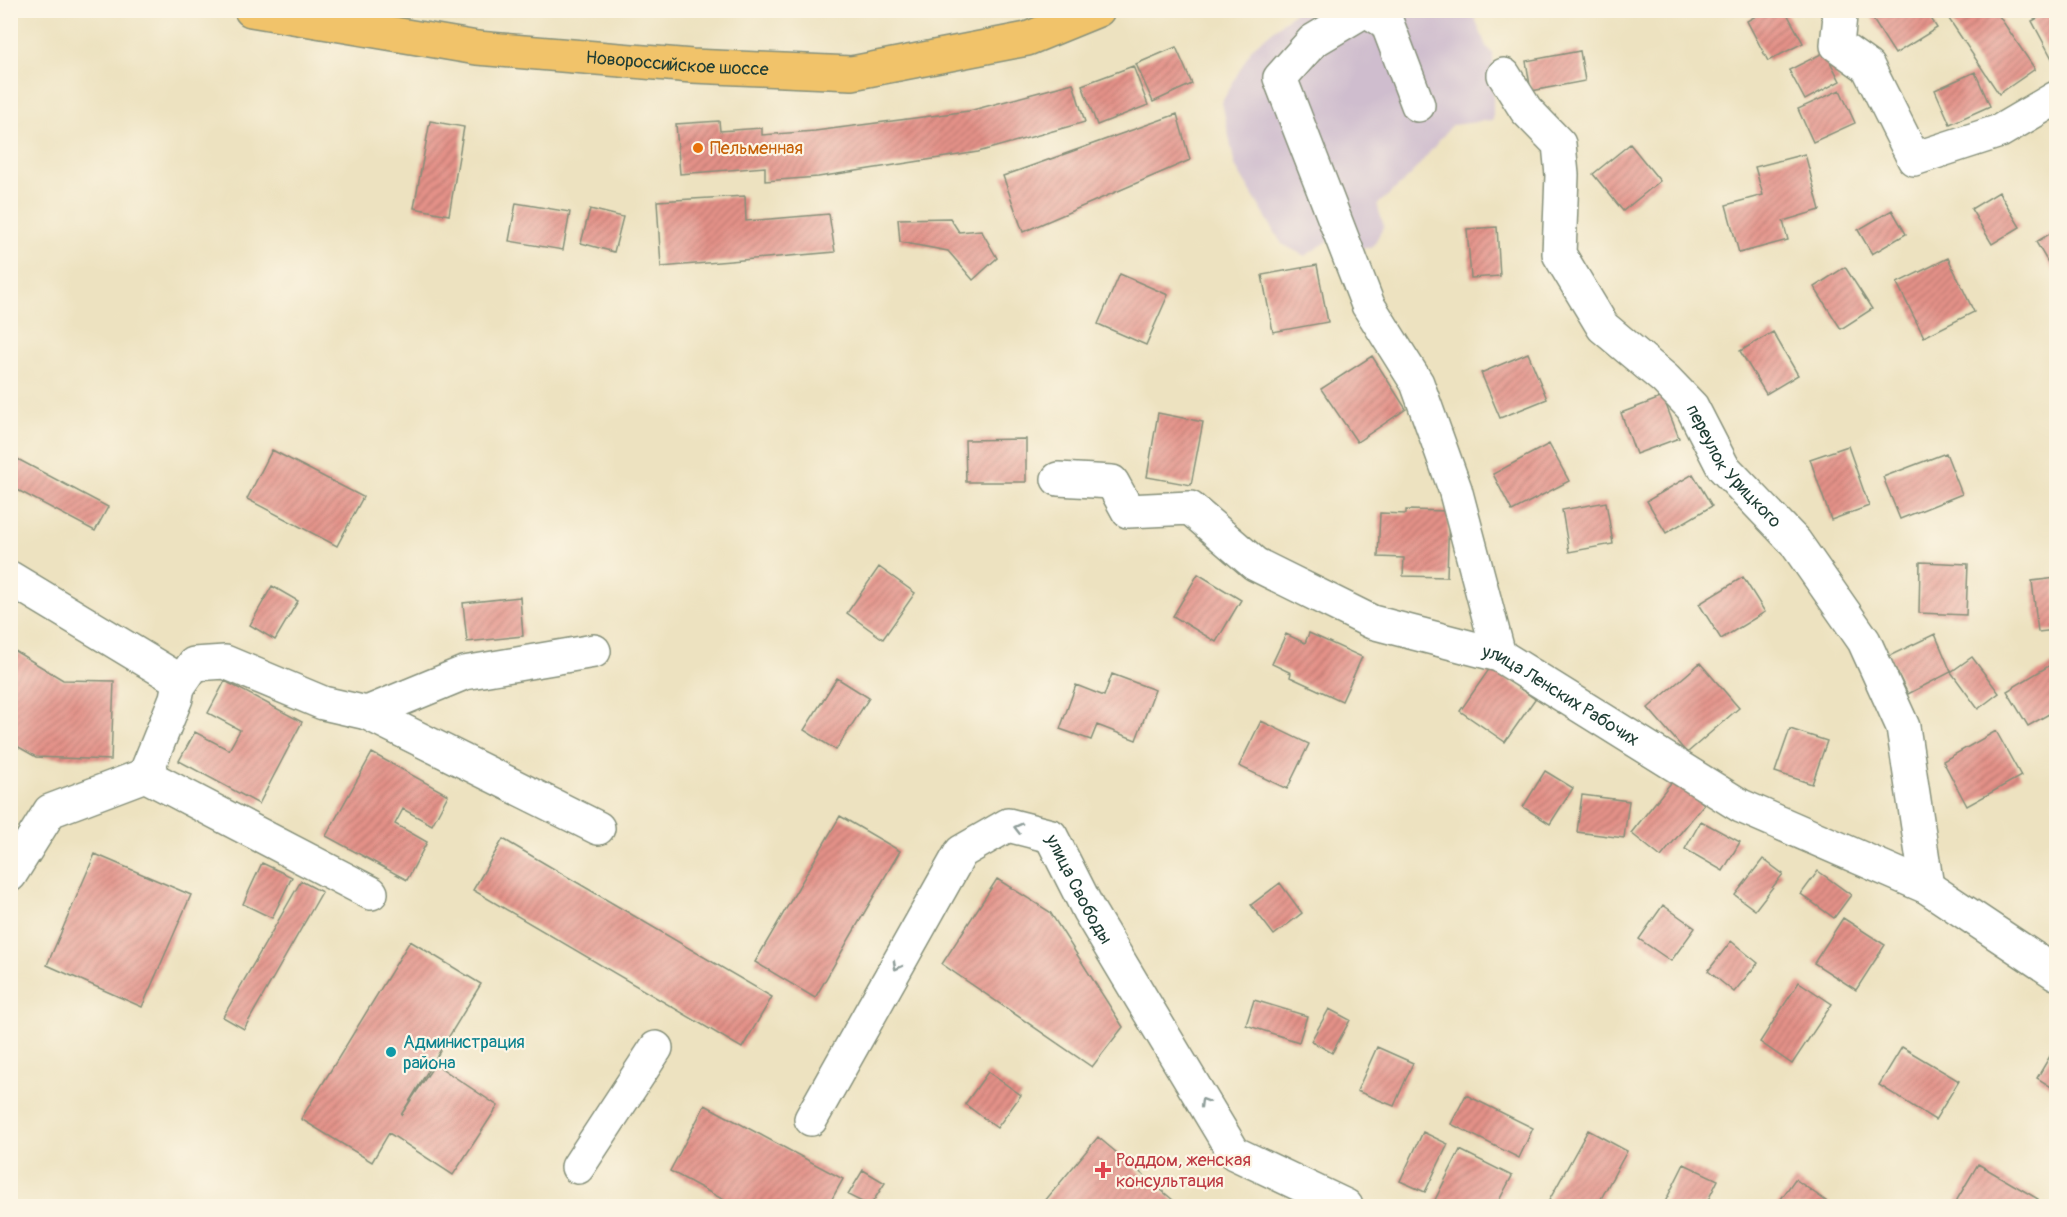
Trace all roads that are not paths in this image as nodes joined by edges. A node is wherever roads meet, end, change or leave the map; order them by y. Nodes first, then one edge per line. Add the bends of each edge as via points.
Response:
1 (251, 10) edge
2 (1098, 10) edge
3 (1365, 10) edge
4 (1837, 10) edge
5 (1504, 75) dead end
6 (2056, 98) edge
7 (1418, 105) dead end
8 (1058, 479) dead end
9 (10, 578) edge
10 (594, 651) dead end
11 (1499, 655) junction
12 (178, 687) junction
13 (367, 713) junction
14 (145, 775) junction
15 (598, 828) dead end
16 (10, 875) edge
17 (1928, 887) junction
18 (371, 893) dead end
19 (2056, 973) edge
20 (656, 1048) dead end
21 (811, 1119) dead end
22 (578, 1167) dead end
23 (1346, 1206) edge

1 - 2 highway, Новороссийское шоссе via 477,48 692,66 852,73 1027,39
3 - 7 street via 1387,23
3 - 11 street via 1313,41 1280,78 1368,305 1417,382 1455,489
4 - 6 street via 1837,45 1868,67 1914,159 2000,131
5 - 17 street, переулок Урицкого via 1526,110 1559,144 1559,254 1603,327 1692,407 1723,467 1795,542 1864,641 1903,727
8 - 11 street, улица Ленских Рабочих via 1113,482 1128,511 1190,508 1255,564 1372,622
9 - 12 street via 165,670 174,676
10 - 13 street via 464,673
11 - 17 street, улица Ленских Рабочих via 1741,806
12 - 13 street via 194,664 225,662 323,703
12 - 14 street
13 - 15 street
14 - 16 street via 50,811
14 - 18 street
17 - 19 street, улица Ленских Рабочих
20 - 22 street
23 -> 21 street, улица Свободы via 1234,1153 1089,911 1051,836 1008,825 962,852

